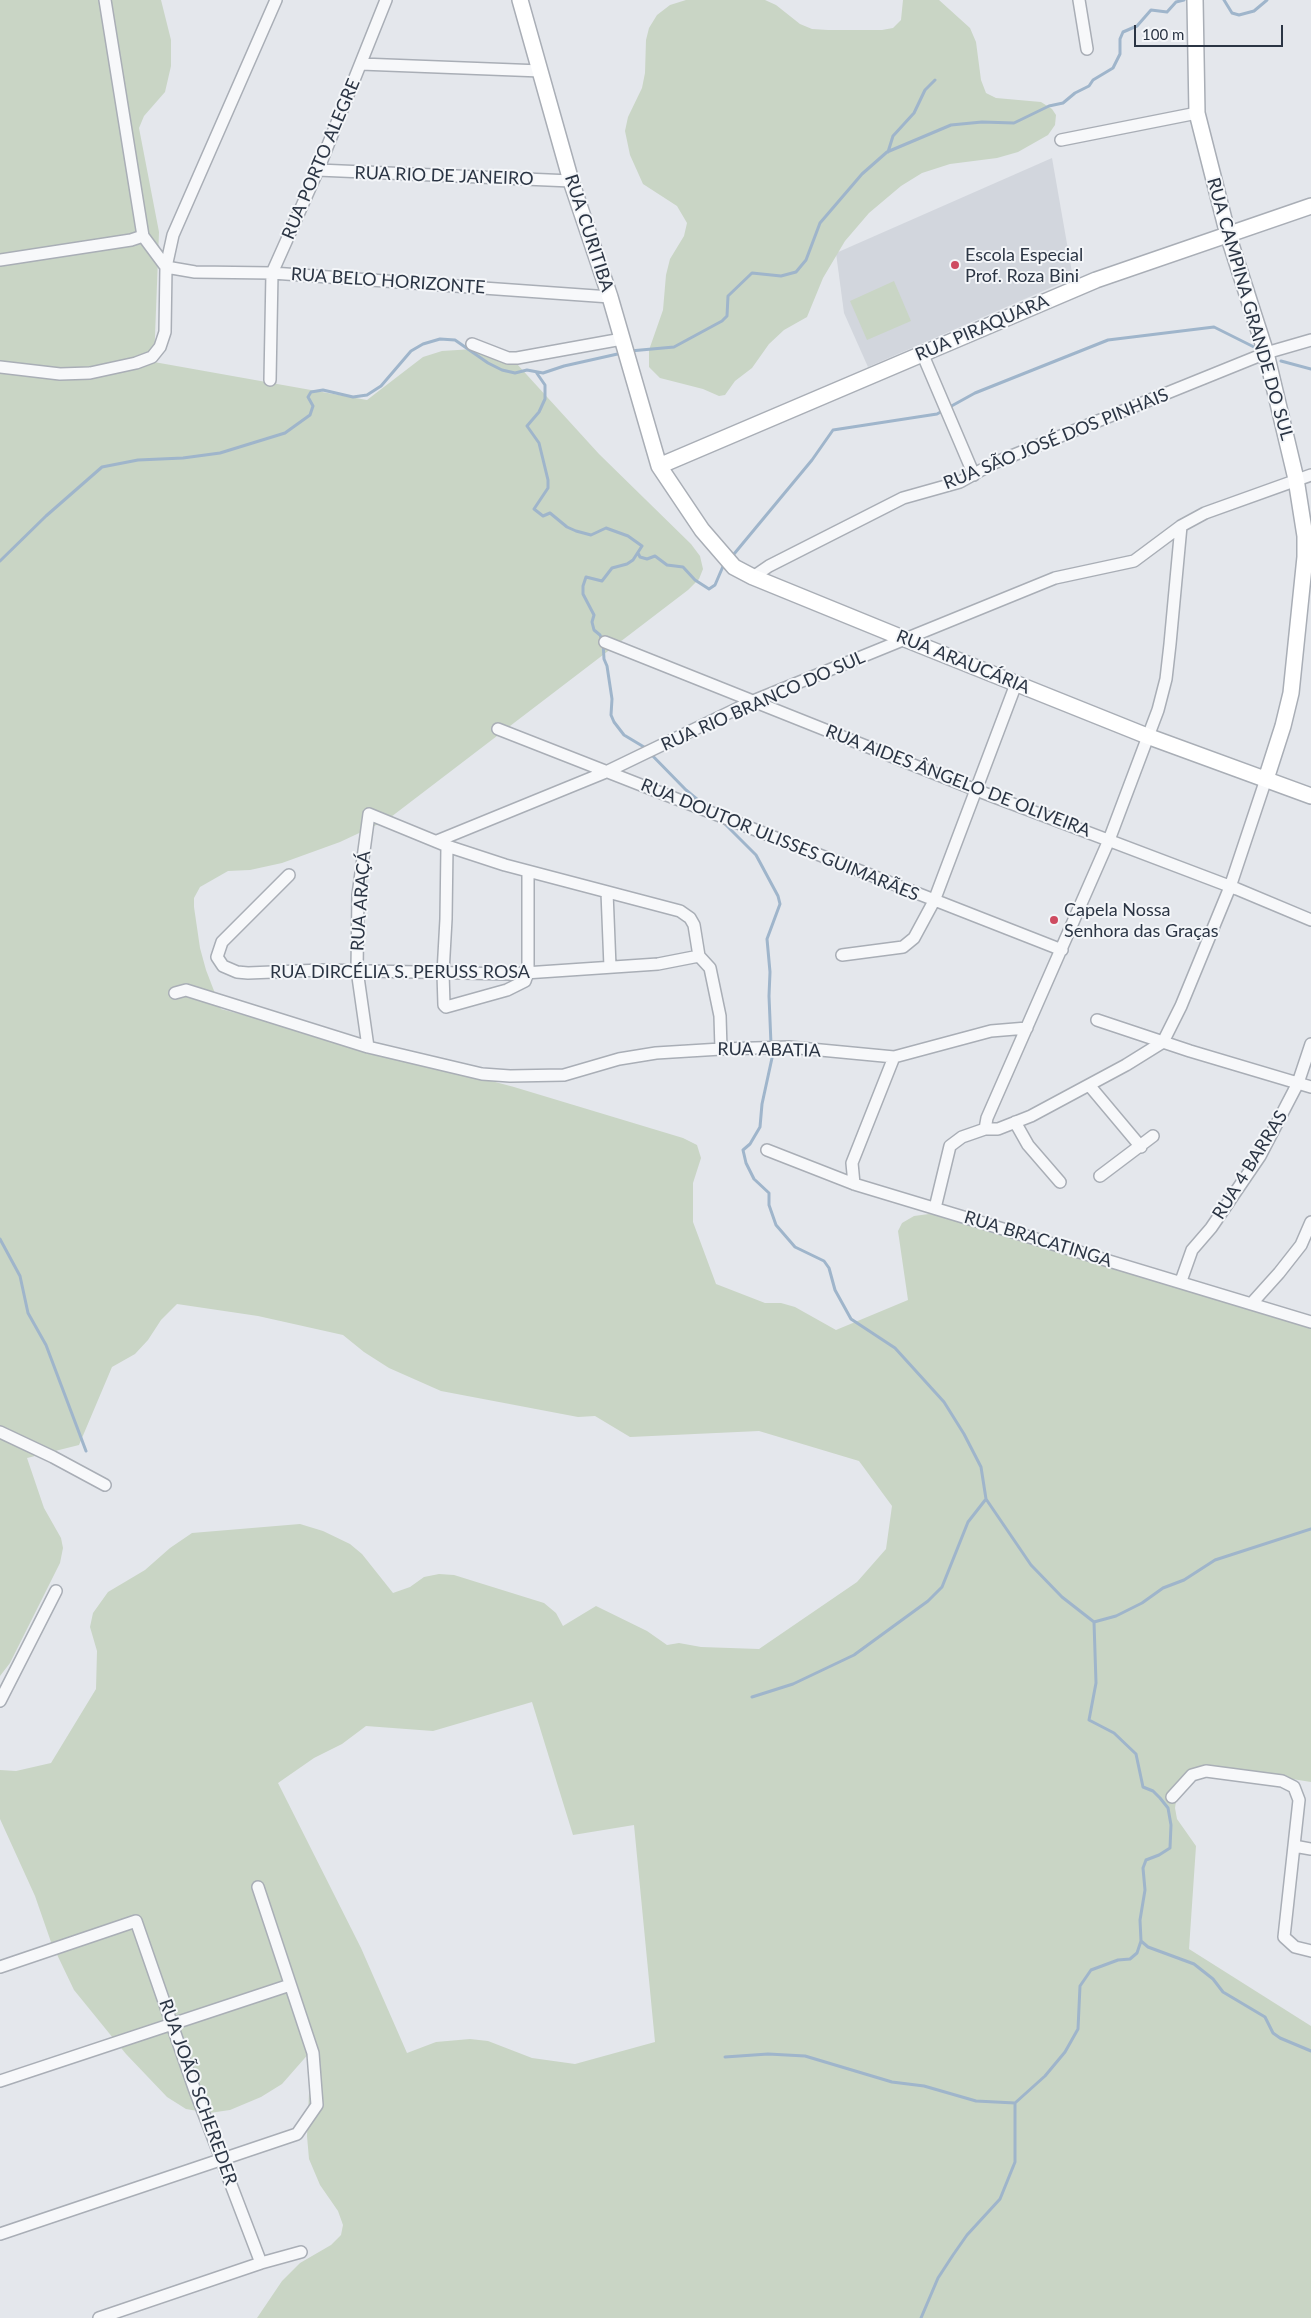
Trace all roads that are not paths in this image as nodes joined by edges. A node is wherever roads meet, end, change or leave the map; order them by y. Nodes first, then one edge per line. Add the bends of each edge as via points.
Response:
1 (105, 0) edge
2 (276, 0) edge
3 (386, 0) edge
4 (520, 0) edge
5 (1079, 0) edge
6 (1195, 0) edge
7 (1087, 49) dead end
8 (361, 64) junction
9 (540, 71) junction
10 (1197, 113) junction
11 (1061, 140) dead end
12 (318, 170) junction
13 (571, 181) junction
14 (1311, 206) edge
15 (1228, 235) junction
16 (142, 236) junction
17 (0, 260) edge
18 (166, 267) junction
19 (272, 274) junction
20 (610, 297) junction
21 (622, 339) junction
22 (1311, 340) edge
23 (472, 344) dead end
24 (1266, 353) junction
25 (922, 354) junction
26 (0, 367) edge
27 (270, 380) dead end
28 (659, 466) junction
29 (974, 475) junction
30 (1304, 477) edge
31 (1181, 526) junction
32 (753, 577) junction
33 (905, 639) junction
34 (605, 642) dead end
35 (1016, 684) junction
36 (754, 701) junction
37 (498, 729) dead end
38 (1147, 736) junction
39 (606, 772) junction
40 (1266, 779) junction
41 (976, 790) junction
42 (1311, 796) edge
43 (1108, 840) junction
44 (442, 843) junction
45 (528, 872) junction
46 (289, 875) dead end
47 (1230, 887) junction
48 (608, 892) junction
49 (934, 901) junction
50 (1311, 920) edge
51 (1062, 950) junction
52 (842, 955) dead end
53 (699, 956) junction
54 (610, 967) junction
55 (357, 970) junction
56 (528, 972) junction
57 (443, 973) junction
58 (175, 993) dead end
59 (1097, 1020) dead end
60 (1027, 1028) junction
61 (1163, 1042) junction
62 (1311, 1044) edge
63 (368, 1047) junction
64 (721, 1048) junction
65 (894, 1057) junction
66 (1298, 1083) junction
67 (1089, 1085) junction
68 (1311, 1087) edge
69 (1015, 1122) junction
70 (985, 1129) junction
71 (1153, 1136) dead end
72 (1141, 1147) junction
73 (767, 1150) dead end
74 (1100, 1176) dead end
75 (1060, 1182) dead end
76 (854, 1184) junction
77 (935, 1208) junction
78 (1311, 1222) edge
79 (1181, 1281) junction
80 (1252, 1303) junction
81 (1311, 1322) edge
82 (1, 1435) edge
83 (105, 1484) dead end
84 (56, 1591) dead end
85 (0, 1701) edge
86 (1172, 1797) dead end
87 (1294, 1846) junction
88 (1311, 1849) edge
89 (258, 1887) dead end
90 (1311, 1951) edge
91 (0, 1968) edge
92 (290, 1985) junction
93 (173, 2025) junction
94 (0, 2081) edge
95 (223, 2160) junction
96 (0, 2234) edge
97 (302, 2252) dead end
98 (261, 2262) junction
99 (99, 2318) edge

1 - 16 street
2 - 18 street via 173,236
3 - 8 street, RUA PORTO ALEGRE
4 - 9 street, RUA CURITIBA
5 - 7 street
6 - 10 street, RUA CAMPINA GRANDE DO SUL
8 - 9 street
8 - 12 street, RUA PORTO ALEGRE
9 - 13 street, RUA CURITIBA
10 - 11 street
10 - 15 street, RUA CAMPINA GRANDE DO SUL
12 - 13 street, RUA RIO DE JANEIRO
12 - 19 street, RUA PORTO ALEGRE
13 - 20 street, RUA CURITIBA
14 - 15 street, RUA PIRAQUARA
15 - 24 street, RUA CAMPINA GRANDE DO SUL
15 - 25 street, RUA PIRAQUARA via 1096,280
16 - 17 street
16 - 18 street
18 - 19 street, RUA BELO HORIZONTE via 195,272
18 - 26 street via 165,332 160,347 152,356 136,363 90,373 60,374
19 - 20 street, RUA BELO HORIZONTE
19 - 27 street, RUA PORTO ALEGRE
20 - 21 street, RUA CURITIBA
21 - 23 street via 517,358 508,358
21 - 28 street, RUA CURITIBA
22 - 24 street, RUA SÃO JOSÉ DOS PINHAIS
24 - 29 street, RUA SÃO JOSÉ DOS PINHAIS via 994,463
24 - 30 street, RUA CAMPINA GRANDE DO SUL
25 - 28 street, RUA PIRAQUARA
25 - 29 street
28 - 32 street, RUA ARAUCÁRIA via 702,530 734,567
29 - 32 street, RUA SÃO JOSÉ DOS PINHAIS via 884,506
30 - 31 street, RUA RIO BRANCO DO SUL via 1205,513
30 - 40 street, RUA CAMPINA GRANDE DO SUL via 1305,557 1291,693
31 - 33 street, RUA RIO BRANCO DO SUL via 1134,561 1055,578
31 - 38 street via 1166,679
32 - 33 street, RUA ARAUCÁRIA
33 - 35 street, RUA ARAUCÁRIA
33 - 36 street, RUA RIO BRANCO DO SUL
34 - 36 street, RUA AIDES ÂNGELO DE OLIVEIRA
35 - 38 street, RUA ARAUCÁRIA
35 - 41 street
36 - 39 street, RUA RIO BRANCO DO SUL
36 - 41 street, RUA AIDES ÂNGELO DE OLIVEIRA
37 - 39 street, RUA DOUTOR ULISSES GUIMARÃES
38 - 40 street, RUA ARAUCÁRIA
38 - 43 street
39 - 44 street, RUA RIO BRANCO DO SUL
39 - 49 street, RUA DOUTOR ULISSES GUIMARÃES
40 - 42 street, RUA ARAUCÁRIA
40 - 47 street, RUA CAMPINA GRANDE DO SUL
41 - 43 street, RUA AIDES ÂNGELO DE OLIVEIRA
41 - 49 street
43 - 47 street, RUA AIDES ÂNGELO DE OLIVEIRA
43 - 51 street
44 - 45 street
44 - 55 street, RUA ARAÇÁ via 369,814 358,895
44 - 57 street via 446,919
45 - 48 street
45 - 56 street
46 - 55 street, RUA DIRCÉLIA S. PERUSS ROSA via 222,942 217,957 223,966 248,973
47 - 50 street, RUA AIDES ÂNGELO DE OLIVEIRA
47 - 61 street, RUA CAMPINA GRANDE DO SUL
48 - 53 street via 680,911 690,918
48 - 54 street
49 - 51 street, RUA DOUTOR ULISSES GUIMARÃES
49 - 52 street via 914,938 903,947
51 - 60 street
53 - 54 street, RUA DIRCÉLIA S. PERUSS ROSA via 658,964
53 - 64 street via 710,968 720,1016
54 - 56 street, RUA DIRCÉLIA S. PERUSS ROSA
55 - 57 street, RUA DIRCÉLIA S. PERUSS ROSA
55 - 63 street, RUA ARAÇÁ
56 - 57 street, RUA DIRCÉLIA S. PERUSS ROSA
56 - 57 street via 525,981 508,990 449,1007 444,1005
58 - 63 street via 186,990
59 - 61 street
60 - 65 street, RUA ABATIA via 991,1031
60 - 70 street
61 - 66 street
61 - 67 street
62 - 66 street, RUA 4 BARRAS
63 - 64 street, RUA ABATIA via 482,1074 510,1076 564,1075 656,1052
64 - 65 street, RUA ABATIA via 790,1047
65 - 76 street via 852,1162
66 - 68 street
66 - 79 street, RUA 4 BARRAS via 1260,1156 1192,1250
67 - 69 street
67 - 72 street
69 - 70 street via 998,1129
69 - 75 street via 1028,1145
70 - 77 street via 962,1137 950,1146
71 - 72 street
72 - 74 street
73 - 76 street, RUA BRACATINGA
76 - 77 street, RUA BRACATINGA
77 - 79 street, RUA BRACATINGA
78 - 80 street via 1301,1245
79 - 80 street, RUA BRACATINGA
80 - 81 street, RUA BRACATINGA
82 - 83 street via 53,1456
84 - 85 street
86 - 87 street via 1192,1775 1206,1771 1282,1781 1294,1787 1299,1800
87 - 88 street
87 - 90 street via 1284,1937 1294,1947
89 - 92 street
91 - 93 street, RUA JOÃO SCHEREDER via 136,1921
92 - 93 street
92 - 95 street via 313,2053 317,2105 296,2134
93 - 94 street
93 - 95 street, RUA JOÃO SCHEREDER
95 - 96 street
95 - 98 street, RUA JOÃO SCHEREDER
97 - 98 street
98 - 99 street

